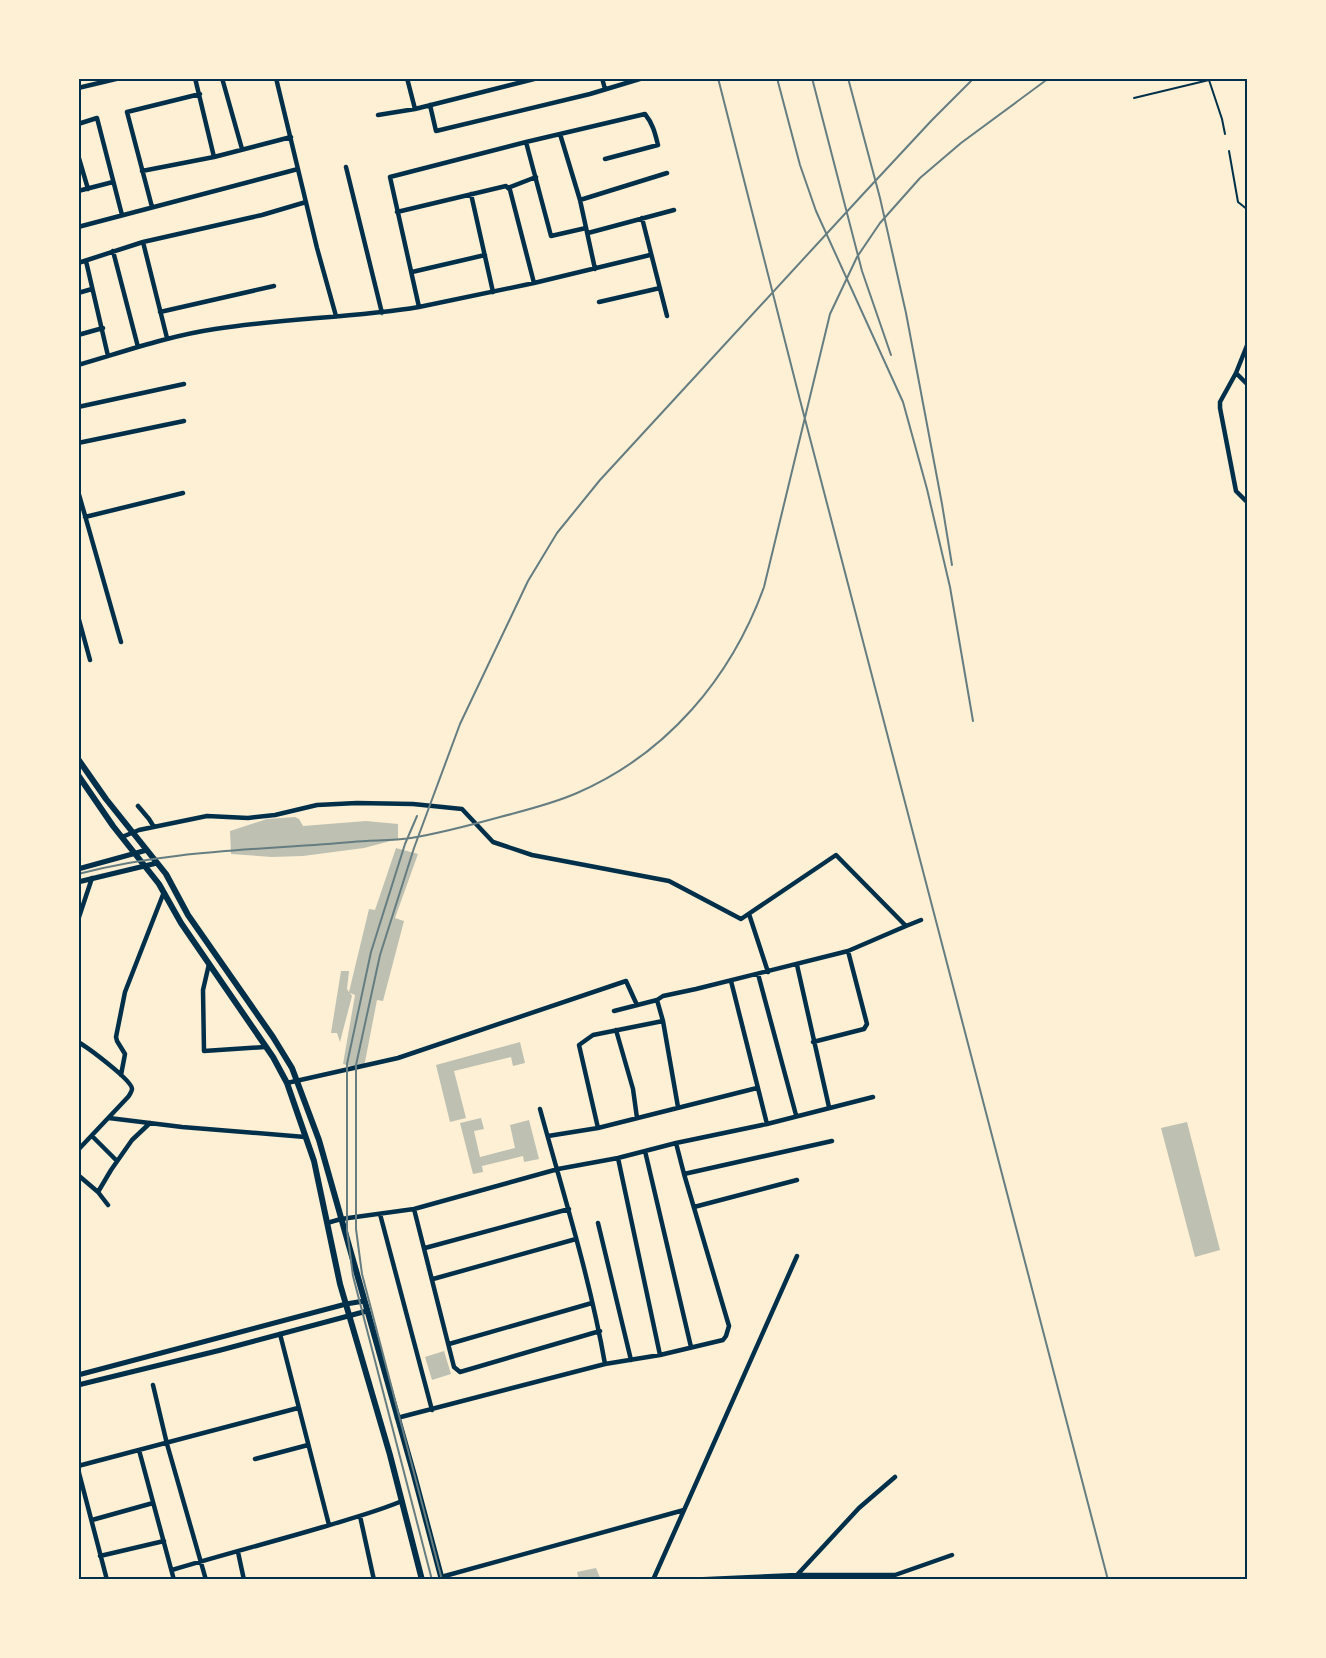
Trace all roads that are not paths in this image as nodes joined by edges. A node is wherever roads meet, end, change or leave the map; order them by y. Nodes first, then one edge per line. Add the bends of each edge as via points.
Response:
1 (120, 78) edge
2 (195, 78) edge
3 (222, 78) edge
4 (276, 78) edge
5 (407, 78) edge
6 (538, 78) edge
7 (602, 78) edge
8 (644, 78) edge
9 (78, 88) edge
10 (605, 89) junction
11 (200, 94) junction
12 (1134, 98) dead end
13 (430, 105) junction
14 (415, 110) junction
15 (378, 115) dead end
16 (78, 124) edge
17 (560, 134) junction
18 (1225, 134) dead end
19 (291, 137) junction
20 (526, 142) junction
21 (242, 149) junction
22 (1228, 151) dead end
23 (214, 157) junction
24 (78, 159) edge
25 (605, 159) dead end
26 (346, 167) dead end
27 (298, 169) junction
28 (141, 171) junction
29 (667, 173) dead end
30 (536, 177) junction
31 (113, 182) junction
32 (508, 188) junction
33 (88, 189) junction
34 (78, 191) edge
35 (471, 194) junction
36 (580, 200) junction
37 (306, 202) junction
38 (152, 207) junction
39 (674, 210) dead end
40 (1248, 210) edge
41 (397, 212) junction
42 (122, 215) junction
43 (642, 218) junction
44 (78, 227) edge
45 (587, 230) junction
46 (143, 242) junction
47 (113, 251) junction
48 (485, 255) junction
49 (650, 255) junction
50 (86, 261) junction
51 (78, 263) edge
52 (595, 269) junction
53 (412, 272) junction
54 (534, 283) junction
55 (274, 286) dead end
56 (660, 288) junction
57 (92, 289) junction
58 (493, 292) junction
59 (78, 293) edge
60 (599, 302) dead end
61 (419, 307) junction
62 (160, 312) junction
63 (382, 313) junction
64 (336, 316) junction
65 (667, 316) dead end
66 (103, 328) junction
67 (78, 334) edge
68 (167, 338) junction
69 (1248, 344) edge
70 (138, 347) junction
71 (108, 356) junction
72 (78, 365) edge
73 (1236, 373) junction
74 (184, 384) dead end
75 (1248, 385) edge
76 (78, 407) edge
77 (184, 421) dead end
78 (78, 442) edge
79 (78, 491) edge
80 (183, 493) dead end
81 (1248, 503) edge
82 (85, 518) junction
83 (78, 616) edge
84 (121, 642) dead end
85 (90, 660) dead end
86 (78, 759) edge
87 (78, 775) edge
88 (138, 806) dead end
89 (154, 827) junction
90 (133, 833) junction
91 (122, 837) junction
92 (147, 850) junction
93 (135, 854) junction
94 (157, 863) junction
95 (144, 865) junction
96 (78, 868) edge
97 (92, 878) junction
98 (78, 882) edge
99 (164, 892) junction
100 (749, 914) junction
101 (78, 920) edge
102 (921, 920) dead end
103 (906, 926) junction
104 (848, 951) junction
105 (209, 964) junction
106 (797, 965) junction
107 (768, 972) junction
108 (758, 974) junction
109 (731, 981) junction
110 (657, 1000) junction
111 (637, 1005) junction
112 (614, 1011) dead end
113 (663, 1021) junction
114 (616, 1030) junction
115 (78, 1042) edge
116 (813, 1042) junction
117 (265, 1047) junction
118 (121, 1075) junction
119 (297, 1080) junction
120 (287, 1083) junction
121 (757, 1088) junction
122 (873, 1097) dead end
123 (678, 1107) junction
124 (829, 1107) junction
125 (540, 1109) dead end
126 (796, 1116) junction
127 (109, 1118) junction
128 (637, 1118) junction
129 (150, 1123) junction
130 (767, 1124) junction
131 (598, 1128) junction
132 (92, 1136) junction
133 (548, 1136) junction
134 (305, 1137) junction
135 (832, 1141) dead end
136 (676, 1143) junction
137 (78, 1150) edge
138 (645, 1151) junction
139 (618, 1158) junction
140 (117, 1161) junction
141 (558, 1168) junction
142 (684, 1174) junction
143 (78, 1175) edge
144 (797, 1180) dead end
145 (98, 1192) junction
146 (108, 1205) dead end
147 (694, 1207) junction
148 (414, 1209) junction
149 (569, 1209) junction
150 (380, 1214) junction
151 (341, 1219) junction
152 (327, 1223) junction
153 (598, 1223) dead end
154 (576, 1239) junction
155 (425, 1248) junction
156 (797, 1256) dead end
157 (433, 1279) junction
158 (364, 1301) junction
159 (592, 1303) junction
160 (346, 1304) junction
161 (367, 1311) junction
162 (349, 1316) junction
163 (600, 1331) junction
164 (280, 1334) junction
165 (449, 1344) junction
166 (691, 1347) junction
167 (660, 1355) junction
168 (632, 1360) junction
169 (605, 1364) junction
170 (78, 1375) edge
171 (78, 1385) edge
172 (153, 1385) dead end
173 (298, 1408) junction
174 (432, 1410) junction
175 (397, 1418) junction
176 (167, 1444) junction
177 (308, 1445) junction
178 (139, 1450) junction
179 (255, 1459) dead end
180 (78, 1467) edge
181 (896, 1477) dead end
182 (402, 1501) junction
183 (153, 1503) junction
184 (684, 1510) junction
185 (360, 1516) junction
186 (92, 1520) junction
187 (328, 1525) junction
188 (164, 1541) junction
189 (238, 1552) junction
190 (952, 1555) dead end
191 (100, 1556) junction
192 (202, 1561) junction
193 (172, 1570) junction
194 (797, 1575) junction
195 (441, 1578) edge
196 (107, 1580) edge
197 (174, 1580) edge
198 (206, 1580) edge
199 (244, 1580) edge
200 (374, 1580) edge
201 (422, 1580) edge
202 (654, 1580) edge
203 (686, 1580) edge

1 - 9 street
2 - 11 street
3 - 21 street
4 - 19 street
5 - 14 street
6 - 13 street
7 - 10 street
8 - 10 street
10 - 13 street via 436,131
11 - 23 street
11 - 28 street via 127,112
12 - 18 lane via 1209,80
13 - 14 street
14 - 15 street
16 - 31 street via 97,118
17 - 20 street
17 - 25 street via 645,114 658,145
17 - 36 street
19 - 21 street
19 - 27 street
20 - 30 street
20 - 41 street via 390,177
21 - 23 street
22 - 40 lane via 1238,202
23 - 28 street
24 - 33 street
26 - 63 street
27 - 37 street
27 - 38 street
28 - 38 street
29 - 36 street
30 - 32 street
30 - 45 street via 551,236
31 - 33 street
31 - 42 street
32 - 35 street
32 - 54 street
33 - 34 street
35 - 41 street
35 - 48 street
36 - 45 street
37 - 46 street
37 - 64 street
38 - 42 street
39 - 43 street
41 - 53 street
42 - 44 street
43 - 45 street
43 - 49 street
45 - 52 street
46 - 47 street
46 - 62 street
47 - 50 street
47 - 70 street
48 - 53 street
48 - 58 street
49 - 52 street
49 - 56 street
50 - 51 street
50 - 57 street
52 - 54 street
53 - 61 street
54 - 58 street
55 - 62 street
56 - 60 street
56 - 65 street
57 - 59 street
57 - 66 street
58 - 61 street
61 - 63 street
62 - 68 street
63 - 64 street
64 - 68 street
66 - 67 street
66 - 71 street
68 - 70 street
69 - 73 street
70 - 71 street
71 - 72 street
73 - 75 street
73 - 81 street via 1220,408 1236,491
74 - 76 street
77 - 78 street
79 - 82 street
80 - 82 street
82 - 84 street
83 - 85 street
86 - 90 main road
87 - 91 main road
88 - 89 street
89 - 90 street
89 - 100 street via 207,816 275,815 317,804 413,804 462,809 493,842 532,855 669,881 741,920
90 - 91 street
90 - 92 main road
91 - 93 main road
92 - 93 street
92 - 94 main road
93 - 95 main road
93 - 96 street
94 - 95 street
94 - 119 main road via 188,915 273,1037
95 - 97 street
95 - 99 main road
97 - 98 street
97 - 101 street
99 - 105 main road
99 - 118 street via 124,999 116,1036 125,1054
100 - 103 street via 836,855
100 - 107 street
102 - 103 street
103 - 104 street
104 - 106 street
104 - 116 street via 867,1024 864,1029
105 - 117 main road
105 - 117 street via 203,990 204,1051
106 - 107 street
106 - 116 street
107 - 108 street
108 - 109 street
108 - 126 street
109 - 110 street
109 - 121 street
110 - 111 street
110 - 113 street
111 - 112 street
111 - 119 street via 626,981 398,1058
113 - 114 street
113 - 123 street
114 - 128 street
114 - 131 street via 593,1035 579,1045
115 - 118 street
116 - 124 street
117 - 120 main road
118 - 127 street via 132,1089
119 - 120 street
119 - 151 main road
120 - 134 main road
121 - 123 street
121 - 130 street
122 - 124 street
123 - 128 street
124 - 126 street
125 - 133 street
126 - 130 street
127 - 129 street
127 - 132 street
128 - 131 street
129 - 134 street
129 - 140 street
130 - 136 street
131 - 133 street
132 - 137 street
132 - 140 street
133 - 141 street
134 - 152 main road
135 - 142 street
136 - 138 street
136 - 142 street
138 - 139 street
138 - 166 street
139 - 141 street
139 - 167 street
140 - 145 street
141 - 148 street
141 - 149 street
142 - 147 street
143 - 145 street
144 - 147 street
145 - 146 street
147 - 166 street via 729,1326 723,1340
148 - 150 street
148 - 155 street
149 - 154 street
149 - 155 street
150 - 151 street
150 - 174 street
151 - 152 street
151 - 158 main road
152 - 160 main road
153 - 168 street
154 - 157 street
154 - 159 street
155 - 157 street
156 - 184 street
157 - 165 street
158 - 160 street
158 - 161 main road
159 - 163 street
159 - 165 street
160 - 162 main road
160 - 170 street
161 - 162 street
161 - 175 main road
162 - 164 street
162 - 182 main road
163 - 165 street via 459,1372 454,1367
163 - 169 street
164 - 171 street
164 - 173 street
166 - 167 street
167 - 168 street
168 - 169 street
169 - 174 street
172 - 176 street
173 - 176 street
173 - 177 street
174 - 175 street
175 - 195 main road
176 - 178 street
176 - 192 street
177 - 179 street
177 - 187 street
178 - 180 street
178 - 183 street
180 - 186 street
181 - 194 street via 860,1508
182 - 185 street
182 - 201 main road
183 - 186 street
183 - 188 street
184 - 195 street
184 - 202 street
185 - 187 street
185 - 200 street
186 - 191 street
187 - 189 street
188 - 191 street
188 - 193 street
189 - 192 street
189 - 199 street
190 - 194 street via 895,1575
191 - 196 street
192 - 193 street
192 - 198 street
193 - 197 street
194 - 203 street

